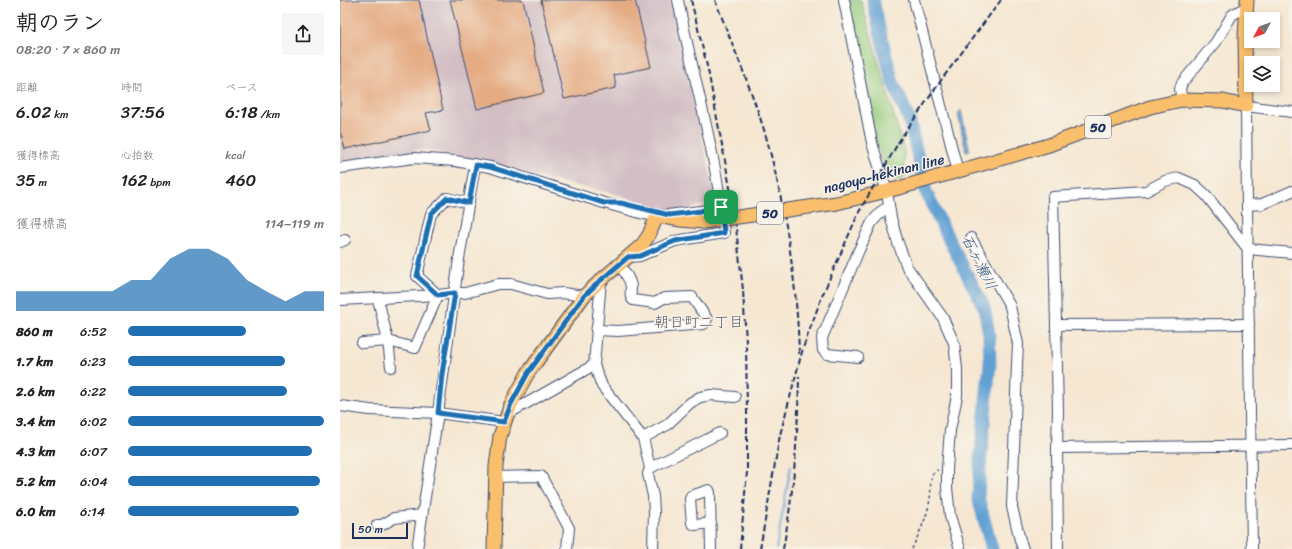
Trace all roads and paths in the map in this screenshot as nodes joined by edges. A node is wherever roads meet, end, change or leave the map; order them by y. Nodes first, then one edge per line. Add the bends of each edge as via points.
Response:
1 (678, 0) edge
2 (844, 0) edge
3 (914, 0) edge
4 (1247, 4) edge
5 (1182, 100) junction
6 (1246, 106) junction
7 (1292, 112) edge
8 (476, 165) junction
9 (340, 168) edge
10 (955, 173) junction
11 (893, 190) junction
12 (1292, 191) edge
13 (469, 203) junction
14 (604, 203) junction
15 (1247, 205) junction
16 (721, 207) junction
17 (889, 207) junction
18 (657, 216) junction
19 (971, 238) dead end
20 (1248, 249) junction
21 (1292, 253) edge
22 (624, 260) junction
23 (601, 280) junction
24 (455, 293) junction
25 (438, 295) junction
26 (584, 296) junction
27 (378, 299) junction
28 (340, 300) edge
29 (1249, 324) junction
30 (1056, 325) junction
31 (596, 330) junction
32 (388, 341) junction
33 (362, 343) dead end
34 (858, 357) dead end
35 (594, 365) junction
36 (392, 367) dead end
37 (735, 397) dead end
38 (340, 406) edge
39 (438, 413) junction
40 (505, 418) junction
41 (720, 433) dead end
42 (643, 438) junction
43 (1292, 445) edge
44 (1250, 446) junction
45 (1057, 448) junction
46 (650, 468) junction
47 (947, 470) junction
48 (496, 478) junction
49 (422, 515) junction
50 (711, 523) dead end
51 (378, 525) dead end
52 (417, 549) edge
53 (494, 549) edge
54 (567, 549) edge
55 (653, 549) edge
56 (711, 549) edge
57 (912, 549) edge
58 (960, 549) edge
59 (1023, 549) edge
60 (1058, 549) edge
61 (1252, 549) edge

1 - 16 street via 713,157
2 - 11 street via 872,144
3 - 10 street
4 - 5 street via 1232,15 1216,42 1182,83
4 - 6 main road
5 - 6 main road, nagoya-hekinan line / 50
5 - 10 main road, nagoya-hekinan line / 50 via 1150,107 1049,145
6 - 7 street
6 - 15 street
8 - 9 street via 414,158
8 - 13 street
8 - 14 street via 490,167
10 - 11 main road, nagoya-hekinan line / 50
11 - 17 street
11 - 18 main road, nagoya-hekinan line / 50, bridge via 837,203 703,222
12 - 15 street via 1262,204
13 - 24 street via 458,259
13 - 25 street via 447,198 431,214 417,276
14 - 16 street via 621,203 669,215
14 - 18 street
15 - 20 street
16 - 22 street via 724,233 675,241
17 - 34 street via 872,222 822,338 823,350 827,354
17 - 47 street via 890,218 907,266 943,318 954,343 957,369 956,396
18 - 22 main road via 642,245
19 - 59 street via 1010,306 1018,344 1012,507
20 - 21 street
20 - 29 street
20 - 30 street via 1206,195 1195,185 1178,178 1165,181 1146,191 1053,197
22 - 23 main road
22 - 31 street via 625,273 631,287 630,296 633,300 655,303 664,298 692,297 707,321 704,324 618,331
23 - 26 main road
23 - 31 street
24 - 25 street
24 - 26 street via 465,293 498,284 511,284 548,294
24 - 39 street
25 - 27 street
25 - 32 street via 415,348
26 - 40 main road via 528,373
27 - 28 street
27 - 32 street
29 - 30 street
29 - 44 street
30 - 45 street
31 - 35 street
32 - 33 street
32 - 36 street
35 - 40 street
35 - 42 street via 602,386
37 - 42 street via 711,395 700,398 690,403 667,425
38 - 39 street
39 - 40 street
39 - 49 street
40 - 48 main road via 500,436
41 - 46 street
42 - 46 street
43 - 44 street
44 - 45 street
44 - 61 street
45 - 60 street
46 - 55 street via 648,474 654,512
47 - 57 path via 935,471 931,475 927,513
47 - 58 street via 950,516
48 - 53 main road
48 - 54 street via 541,476 569,528
49 - 51 street via 394,518
49 - 52 street
50 - 56 street

